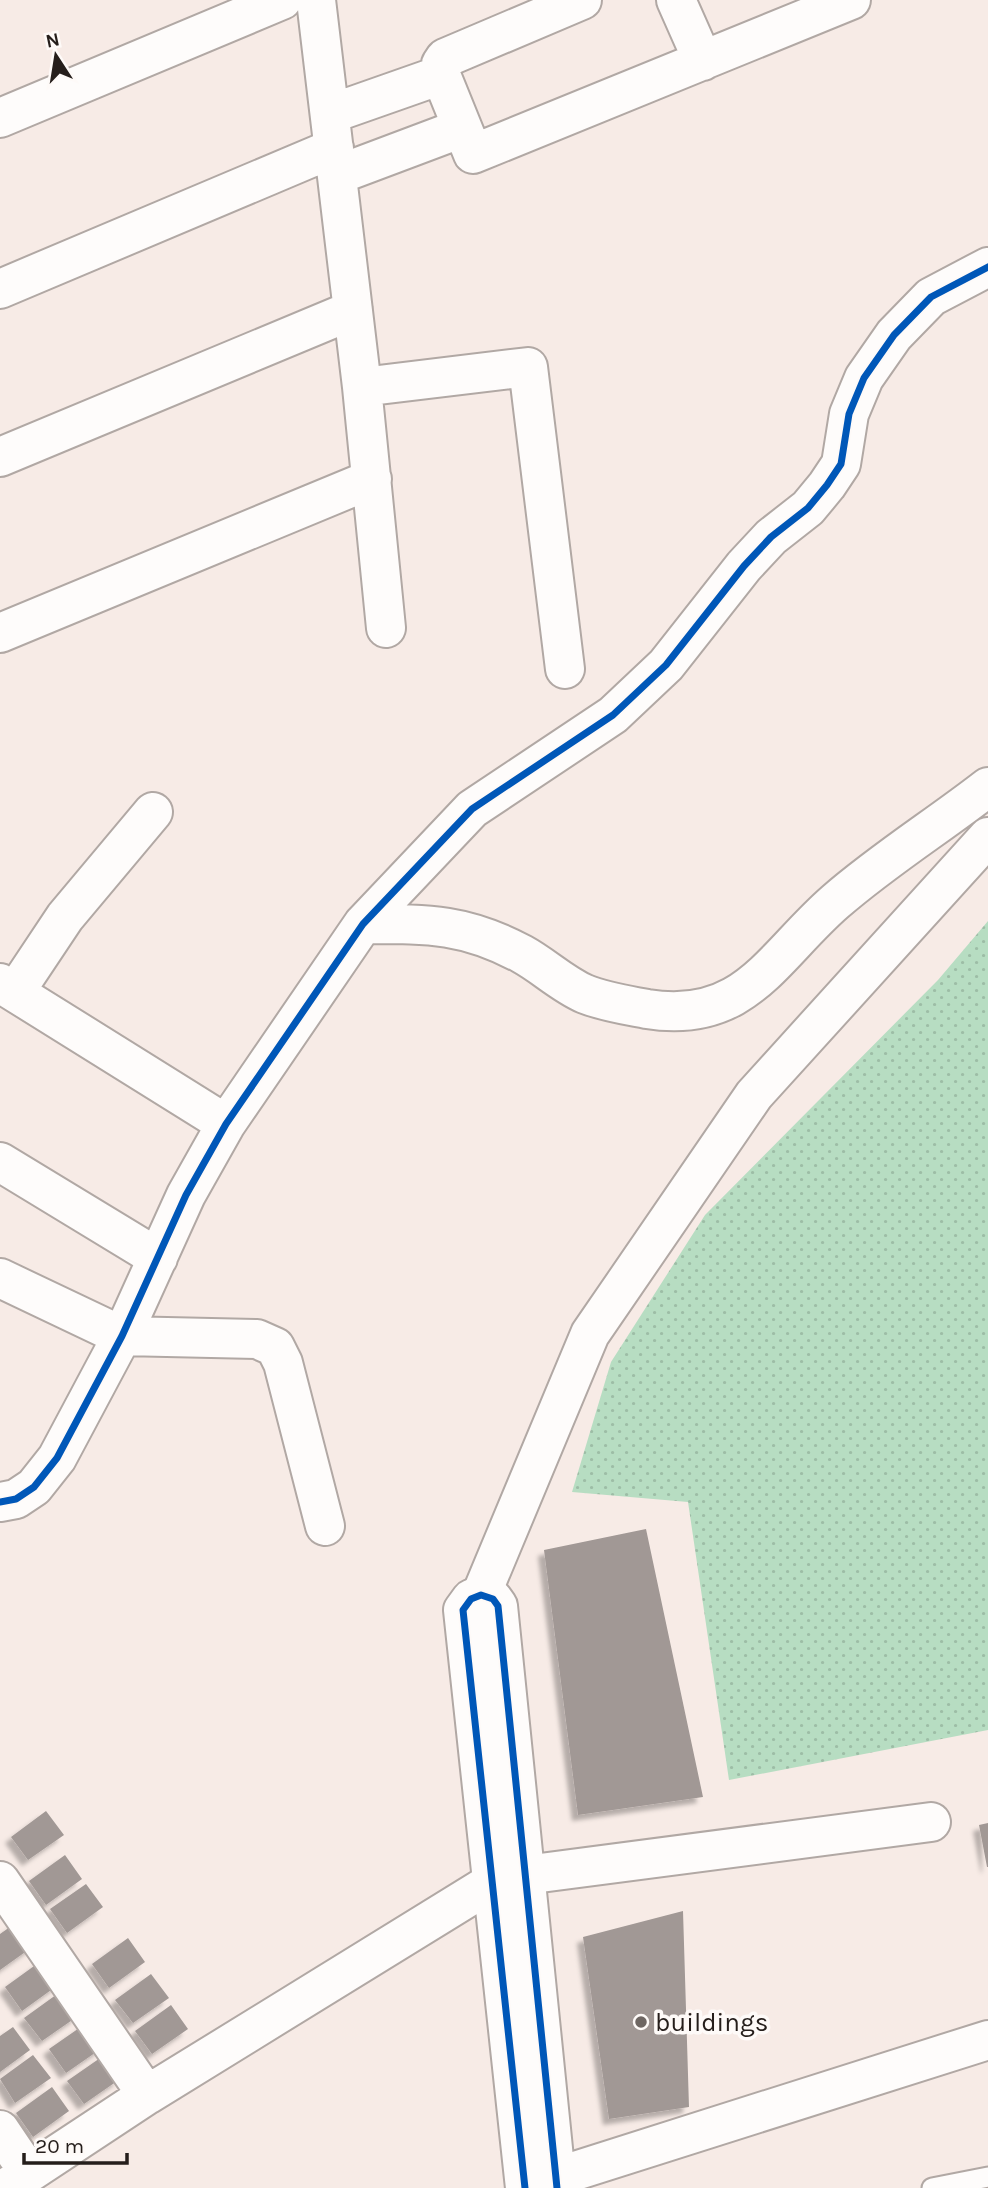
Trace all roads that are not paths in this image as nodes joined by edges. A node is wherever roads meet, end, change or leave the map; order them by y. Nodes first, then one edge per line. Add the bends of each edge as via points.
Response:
1 (282, 0) edge
2 (316, 0) edge
3 (582, 0) edge
4 (676, 0) edge
5 (851, 0) edge
6 (703, 61) junction
7 (441, 75) junction
8 (0, 117) edge
9 (463, 128) junction
10 (334, 146) junction
11 (988, 267) edge
12 (0, 289) edge
13 (353, 310) junction
14 (362, 387) junction
15 (0, 457) edge
16 (372, 479) junction
17 (386, 628) dead end
18 (0, 633) edge
19 (565, 669) dead end
20 (988, 787) edge
21 (153, 812) dead end
22 (988, 837) edge
23 (363, 924) junction
24 (8, 987) edge
25 (226, 1125) junction
26 (0, 1162) edge
27 (158, 1258) junction
28 (0, 1278) edge
29 (122, 1336) junction
30 (0, 1502) edge
31 (325, 1526) dead end
32 (931, 1822) dead end
33 (508, 1879) junction
34 (0, 1881) edge
35 (988, 2040) edge
36 (147, 2095) junction
37 (0, 2130) edge
38 (988, 2177) edge
39 (17, 2180) edge
40 (546, 2184) edge
41 (932, 2188) edge

1 - 8 street
2 - 10 street
3 - 7 street via 445,58
4 - 6 street
5 - 6 street
6 - 9 street via 473,154
7 - 9 street
7 - 10 street
9 - 10 street
10 - 12 street
10 - 13 street
11 - 23 street via 931,297 894,335 864,378 849,414 841,464 827,485 753,556 666,665 613,715 472,809
13 - 14 street
13 - 15 street
14 - 16 street
14 - 19 street via 528,367
16 - 17 street
16 - 18 street
20 - 23 street via 834,902 763,976 725,1002 704,1010 668,1012 614,1003 585,993 526,956 469,931 438,925
21 - 24 street
22 - 33 street via 754,1095 590,1335 481,1595 498,1606
23 - 25 street
24 - 25 street
25 - 27 street via 186,1195
26 - 27 street
27 - 29 street
28 - 29 street
29 - 30 street via 57,1458 34,1487 16,1499
29 - 31 street via 257,1339 275,1347
32 - 33 street
33 - 36 street
33 - 40 street
34 - 36 street
35 - 40 street
36 - 39 street
37 - 39 street
38 - 41 lane

